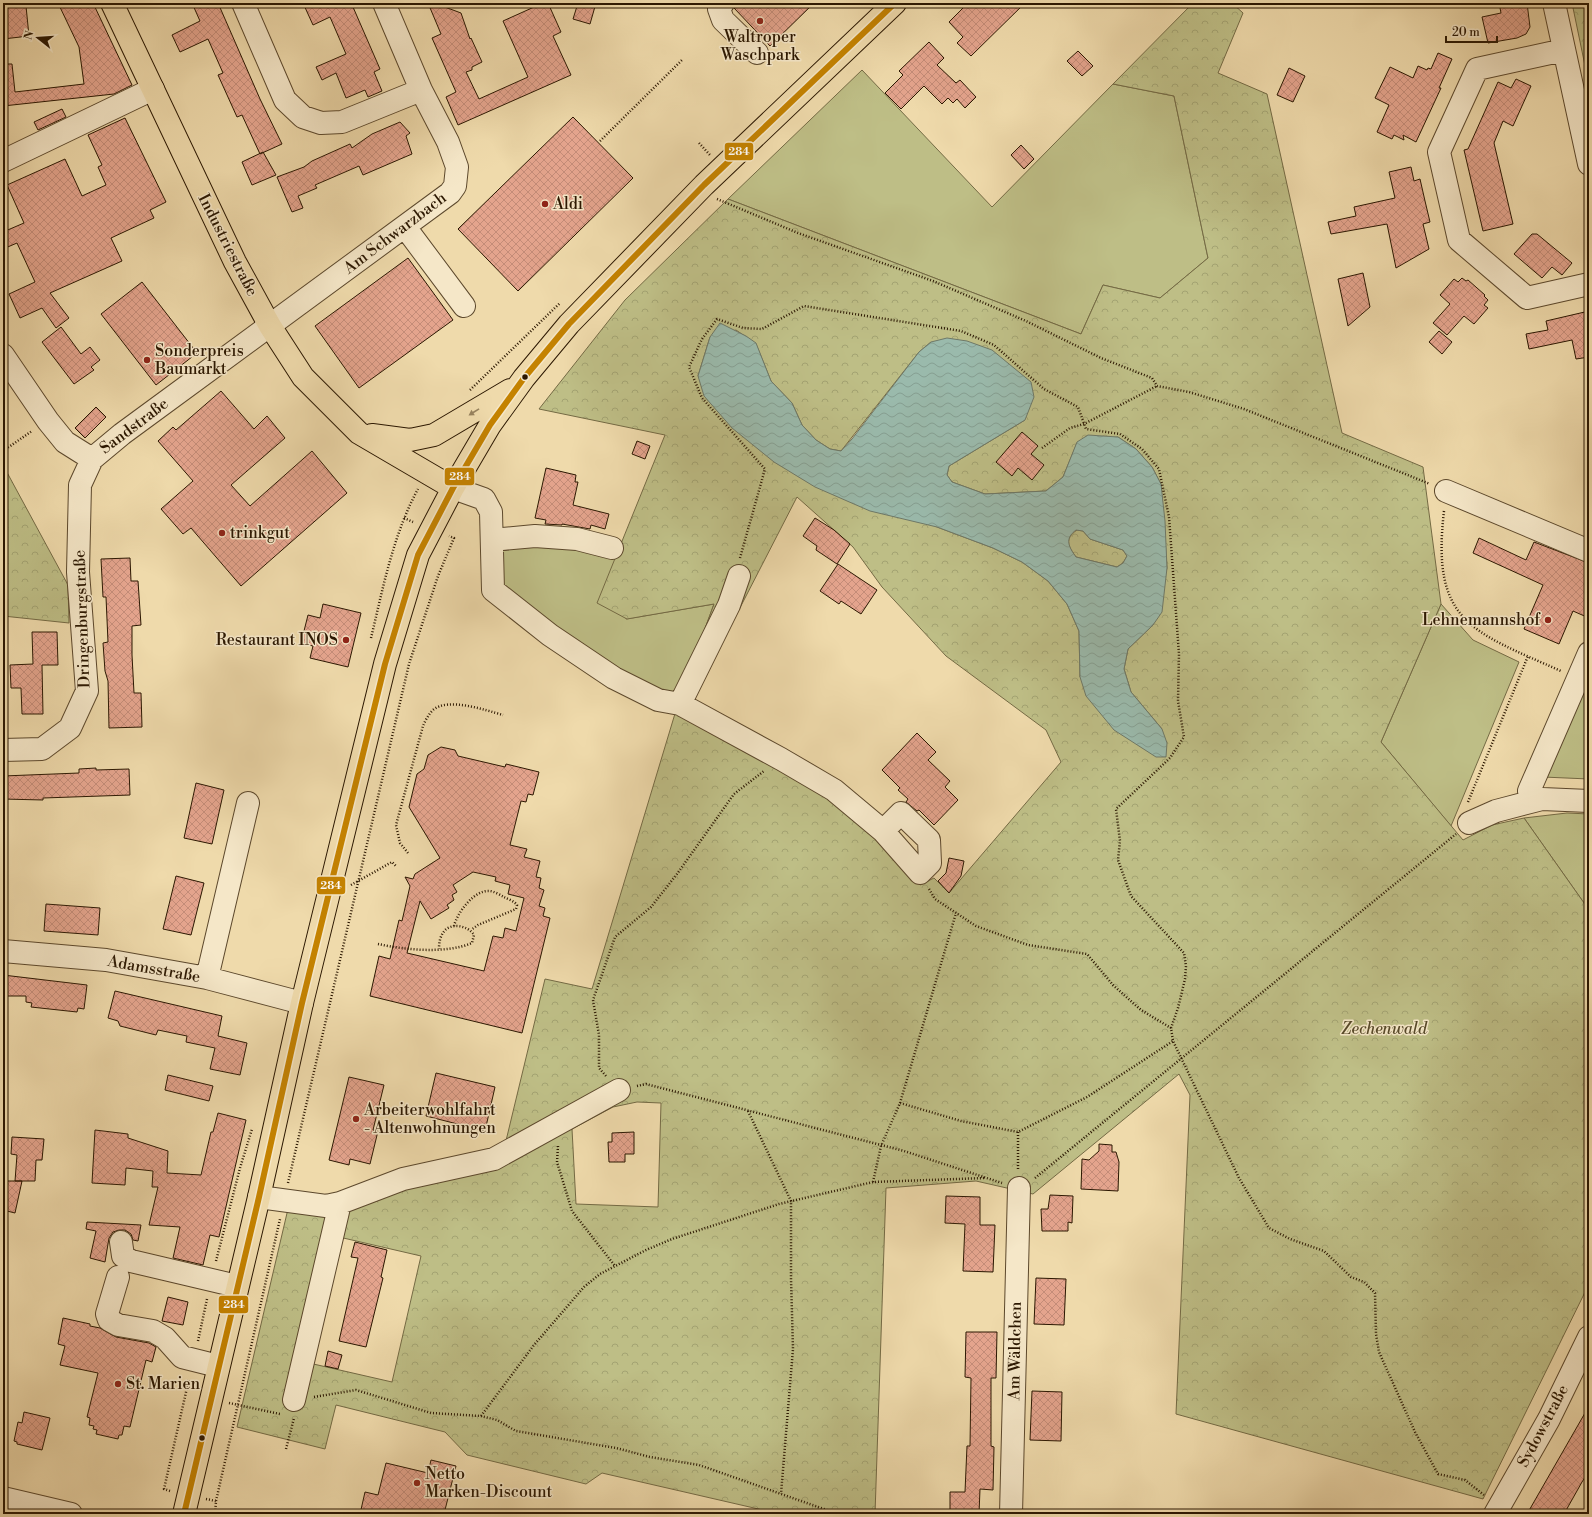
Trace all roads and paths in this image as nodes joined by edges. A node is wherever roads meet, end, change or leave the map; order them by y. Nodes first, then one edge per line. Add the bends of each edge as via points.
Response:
1 (112, 3) edge
2 (243, 3) edge
3 (384, 3) edge
4 (723, 3) edge
5 (895, 3) edge
6 (1554, 3) edge
7 (1564, 50) junction
8 (757, 53) dead end
9 (682, 60) dead end
10 (153, 89) junction
11 (421, 90) junction
12 (600, 141) dead end
13 (699, 143) dead end
14 (712, 156) dead end
15 (3, 161) edge
16 (1589, 164) edge
17 (704, 185) junction
18 (405, 227) junction
19 (1589, 284) edge
20 (464, 306) dead end
21 (270, 326) junction
22 (3, 355) edge
23 (519, 384) junction
24 (1157, 386) junction
25 (48, 421) junction
26 (1084, 424) junction
27 (359, 433) junction
28 (1042, 448) dead end
29 (3, 452) edge
30 (92, 458) junction
31 (453, 488) junction
32 (1446, 491) junction
33 (404, 518) dead end
34 (431, 530) junction
35 (492, 540) junction
36 (612, 548) dead end
37 (1589, 551) edge
38 (739, 576) joint
39 (1589, 653) edge
40 (1528, 656) junction
41 (1578, 678) junction
42 (680, 704) junction
43 (503, 715) dead end
44 (3, 750) edge
45 (781, 759) junction
46 (1531, 801) junction
47 (1589, 801) edge
48 (248, 803) dead end
49 (1470, 823) junction
50 (408, 853) dead end
51 (396, 866) dead end
52 (920, 873) joint
53 (358, 881) junction
54 (329, 897) junction
55 (956, 913) junction
56 (454, 926) junction
57 (471, 931) junction
58 (378, 944) dead end
59 (438, 949) junction
60 (3, 951) edge
61 (207, 978) junction
62 (302, 1003) junction
63 (1171, 1028) junction
64 (1173, 1041) junction
65 (1182, 1059) junction
66 (619, 1090) junction
67 (900, 1103) junction
68 (748, 1111) junction
69 (559, 1123) junction
70 (1018, 1132) junction
71 (881, 1146) junction
72 (988, 1178) junction
73 (873, 1182) junction
74 (1019, 1188) junction
75 (259, 1197) junction
76 (284, 1201) junction
77 (791, 1201) junction
78 (340, 1203) junction
79 (121, 1242) dead end
80 (615, 1266) junction
81 (118, 1277) dead end
82 (237, 1286) junction
83 (1589, 1337) edge
84 (218, 1366) junction
85 (211, 1399) junction
86 (237, 1405) junction
87 (291, 1408) junction
88 (481, 1416) junction
89 (286, 1449) dead end
90 (781, 1494) junction
91 (3, 1498) edge
92 (216, 1501) dead end
93 (1497, 1511) edge
94 (71, 1514) edge
95 (184, 1514) edge
96 (838, 1514) edge
97 (1011, 1514) edge

1 - 10 main road, Industriestraße
2 - 11 street via 285,100 303,117 321,123 342,122
3 - 11 street, Am Schwarzbach
4 - 8 street via 719,9 723,20
5 - 17 main road
6 - 7 street
7 - 16 street
7 - 19 street via 1477,69 1439,152 1459,240 1527,298
9 - 12 path
10 - 15 street
10 - 21 main road, Industriestraße via 235,262
11 - 18 street, Am Schwarzbach via 448,142 457,167 457,177 450,193
13 - 14 path
17 - 23 main road via 569,324
17 - 24 path via 717,199 798,233 940,284 1026,321 1101,358 1152,378
18 - 20 street
18 - 21 street, Am Schwarzbach
21 - 27 main road, Industriestraße via 303,377
21 - 30 street, Sandstraße
22 - 25 street, Sandstraße
23 -> 27 main road via 434,435 410,440
23 - 31 main road via 490,425
24 - 26 path
24 - 32 path via 1189,392 1244,409
25 - 29 path via 22,436
25 - 30 street, Sandstraße via 65,442
26 - 28 path via 1070,428
26 - 38 path via 1078,407 1044,389 994,345 961,331 804,306 762,329 743,328 717,319 702,339 689,367 702,398 765,469 739,562
26 - 63 path via 1086,429 1120,434 1142,449 1159,469 1169,517 1179,654 1178,701 1184,737 1170,758 1116,809 1120,841 1118,860 1131,896 1184,952 1185,979
27 - 31 main road, Industriestraße
30 - 44 street, Dringenburgstraße via 80,485 79,556 87,691 70,728 42,749
31 - 34 main road
31 - 35 street via 484,499 491,512
32 - 37 street
32 - 40 path via 1440,538 1443,572 1450,599 1461,615 1477,630 1497,643
33 - 34 path
34 - 53 path via 454,538 438,576 409,664
34 - 54 main road via 418,554 385,664
35 - 36 street via 535,536 577,539
35 - 42 street via 493,590 550,635 614,678 658,700
38 - 42 street via 730,605
39 - 41 street
40 - 41 path
40 - 49 path via 1468,800
41 - 46 street via 1529,791
42 - 45 street
43 - 50 path via 469,706 445,704 433,709 423,726 396,826 400,843
45 - 52 street via 834,790 883,831 901,813 929,840 930,863
45 - 66 path via 734,794 651,907 615,937 593,1000 600,1035 599,1068
46 - 47 street
46 - 49 street via 1496,811
48 - 61 street
49 - 65 path
51 - 53 path via 392,862
52 - 55 path via 935,899
53 - 54 path
53 - 76 path
54 - 62 main road
55 - 63 path via 976,926 1028,945 1087,954 1113,985 1141,1010
55 - 67 path
56 - 57 path
56 - 57 path via 456,917 469,900 485,892 498,894 517,905 516,909 478,925
56 - 59 path via 443,932
57 - 59 path via 474,935 472,943 460,948
58 - 59 path via 399,948
60 - 61 street, Adamsstraße via 106,960
61 - 62 street, Adamsstraße
62 - 75 main road
63 - 64 path
64 - 65 path
64 - 70 path via 1087,1097
65 - 74 path via 1035,1179
65 - 93 path via 1239,1178 1269,1228 1290,1239 1324,1251 1351,1277 1364,1282 1375,1293 1379,1352 1415,1432 1438,1474 1465,1480
66 - 68 path via 646,1084
66 - 69 street
67 - 70 path via 961,1121
67 - 71 path
68 - 71 path
68 - 77 path
69 - 78 street via 494,1160 403,1179
69 - 80 path via 557,1162 572,1211
70 - 74 path
71 - 72 path
71 - 73 path
72 - 73 path
72 - 74 path
73 - 77 path
74 - 97 street, Am Wäldchen
75 - 76 street
75 - 82 main road
76 - 78 street via 326,1206
76 - 86 path
77 - 80 path via 672,1239
77 - 90 path via 793,1349
78 - 87 street
79 - 82 street via 123,1256 131,1261
80 - 88 path via 584,1287 534,1345
81 - 84 street via 107,1314 109,1320 118,1325 153,1331 165,1338 182,1357
82 - 84 main road
83 - 93 street, Sydowstraße via 1549,1419
84 - 85 main road
85 - 86 path
85 - 95 main road
86 - 87 path via 282,1415
86 - 92 path
87 - 88 path via 356,1390 431,1413
87 - 89 path via 295,1417
88 - 90 path via 497,1420 516,1431 699,1465
90 - 96 path
91 - 94 street

